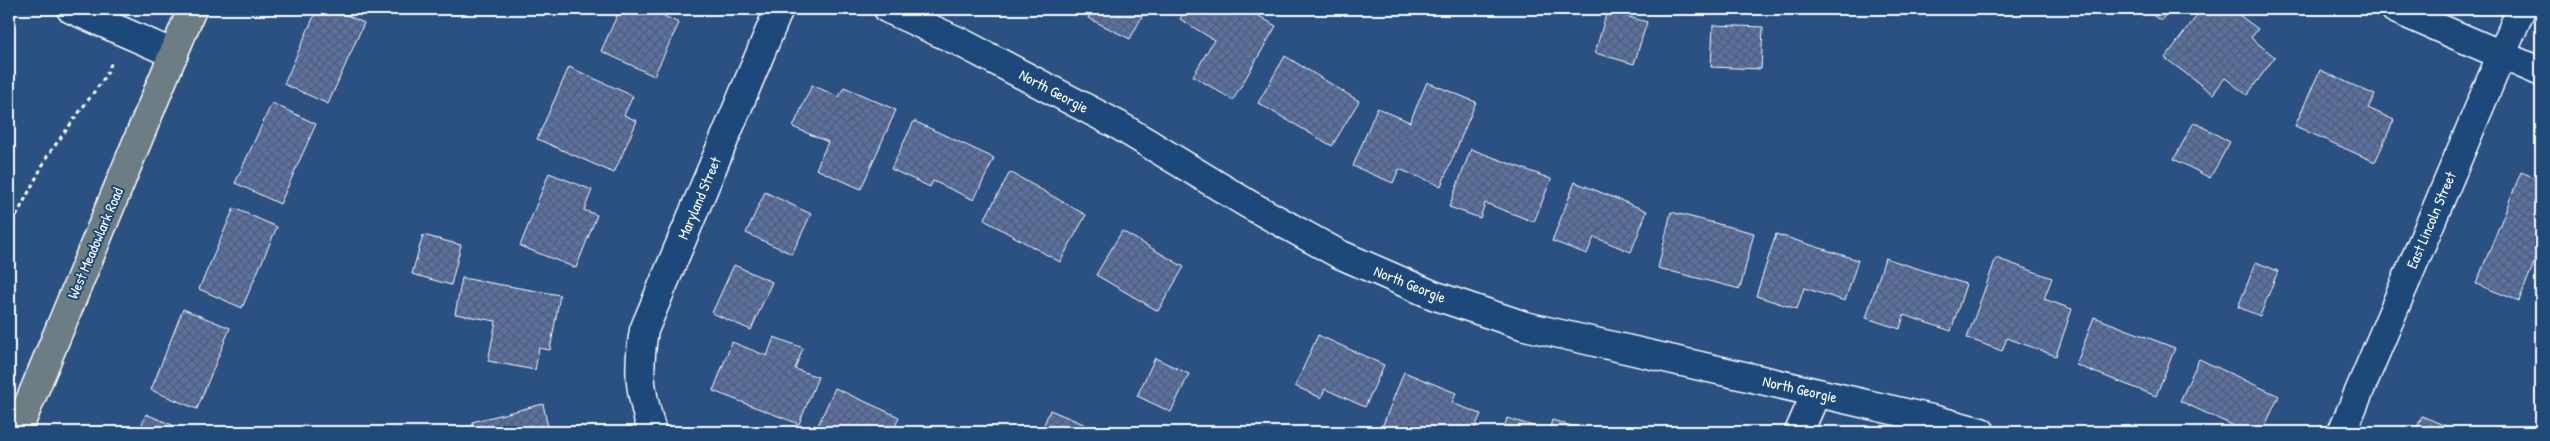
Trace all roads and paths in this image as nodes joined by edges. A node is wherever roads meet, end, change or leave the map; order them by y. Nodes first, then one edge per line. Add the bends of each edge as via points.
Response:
1 (71, 9) edge
2 (192, 9) edge
3 (779, 9) edge
4 (888, 9) edge
5 (2395, 9) edge
6 (2521, 9) edge
7 (174, 54) junction
8 (2502, 55) junction
9 (2541, 72) edge
10 (106, 77) dead end
11 (9, 230) edge
12 (1816, 393) junction
13 (16, 432) edge
14 (652, 432) edge
15 (1800, 432) edge
16 (1981, 432) edge
17 (2342, 432) edge

1 - 7 street
2 - 7 main road, West Meadowlark Road
3 - 14 street, Maryland Street via 644,330 639,360 640,392
4 - 12 street, North Georgie via 960,42 1118,125 1248,204 1339,254 1432,295 1525,326
5 - 8 street
6 - 8 street, East Lincoln Street
7 - 13 main road, West Meadowlark Road
8 - 9 street
8 - 17 street, East Lincoln Street
10 - 11 path via 48,155
12 - 15 street
12 - 16 street, North Georgie

